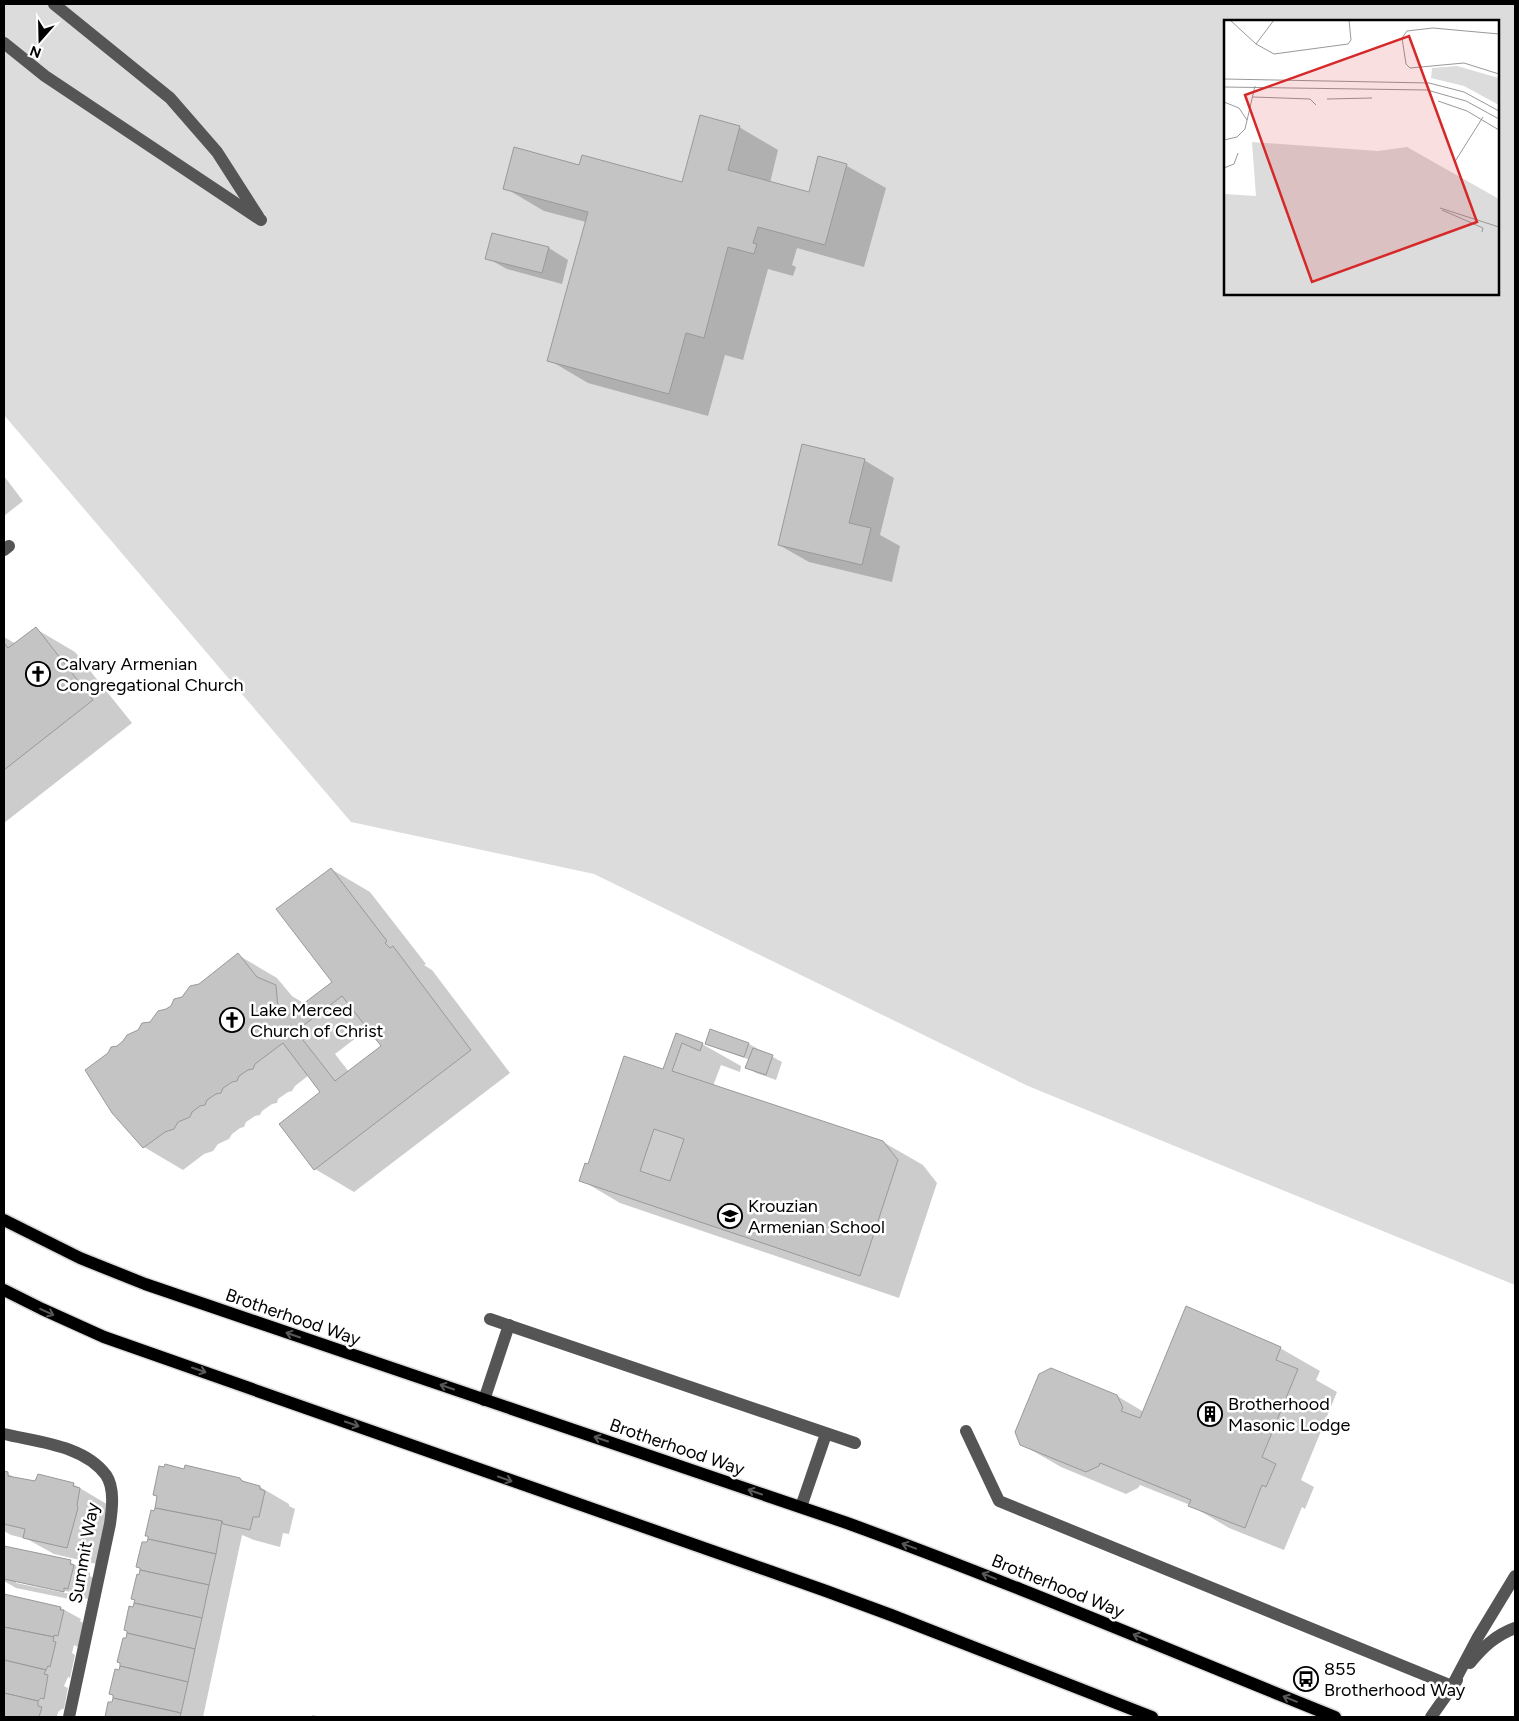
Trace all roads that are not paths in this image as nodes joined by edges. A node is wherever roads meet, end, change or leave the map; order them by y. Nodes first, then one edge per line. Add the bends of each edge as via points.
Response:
1 (54, 4) edge
2 (4, 43) edge
3 (4, 1220) edge
4 (4, 1290) edge
5 (490, 1319) dead end
6 (509, 1325) junction
7 (484, 1400) junction
8 (966, 1431) dead end
9 (4, 1434) edge
10 (826, 1434) junction
11 (855, 1443) dead end
12 (801, 1507) junction
13 (1515, 1576) edge
14 (1515, 1628) edge
15 (1452, 1686) junction
16 (69, 1717) edge
17 (1152, 1717) edge
18 (1335, 1717) edge
19 (1431, 1717) edge

1 - 2 street via 170,98 217,152 261,220 45,76
7 -> 3 main road, Brotherhood Way via 145,1284 80,1258
4 -> 17 main road via 104,1336 845,1598
5 - 6 street
6 - 7 street
6 - 10 street
12 -> 7 main road, Brotherhood Way
8 - 15 street via 999,1501
9 - 16 street, Summit Way via 66,1449 88,1459 106,1476 112,1498 110,1524
10 - 11 street
10 - 12 street
18 -> 12 main road, Brotherhood Way via 964,1566
13 - 15 street
14 - 15 street via 1488,1643
15 - 19 street

